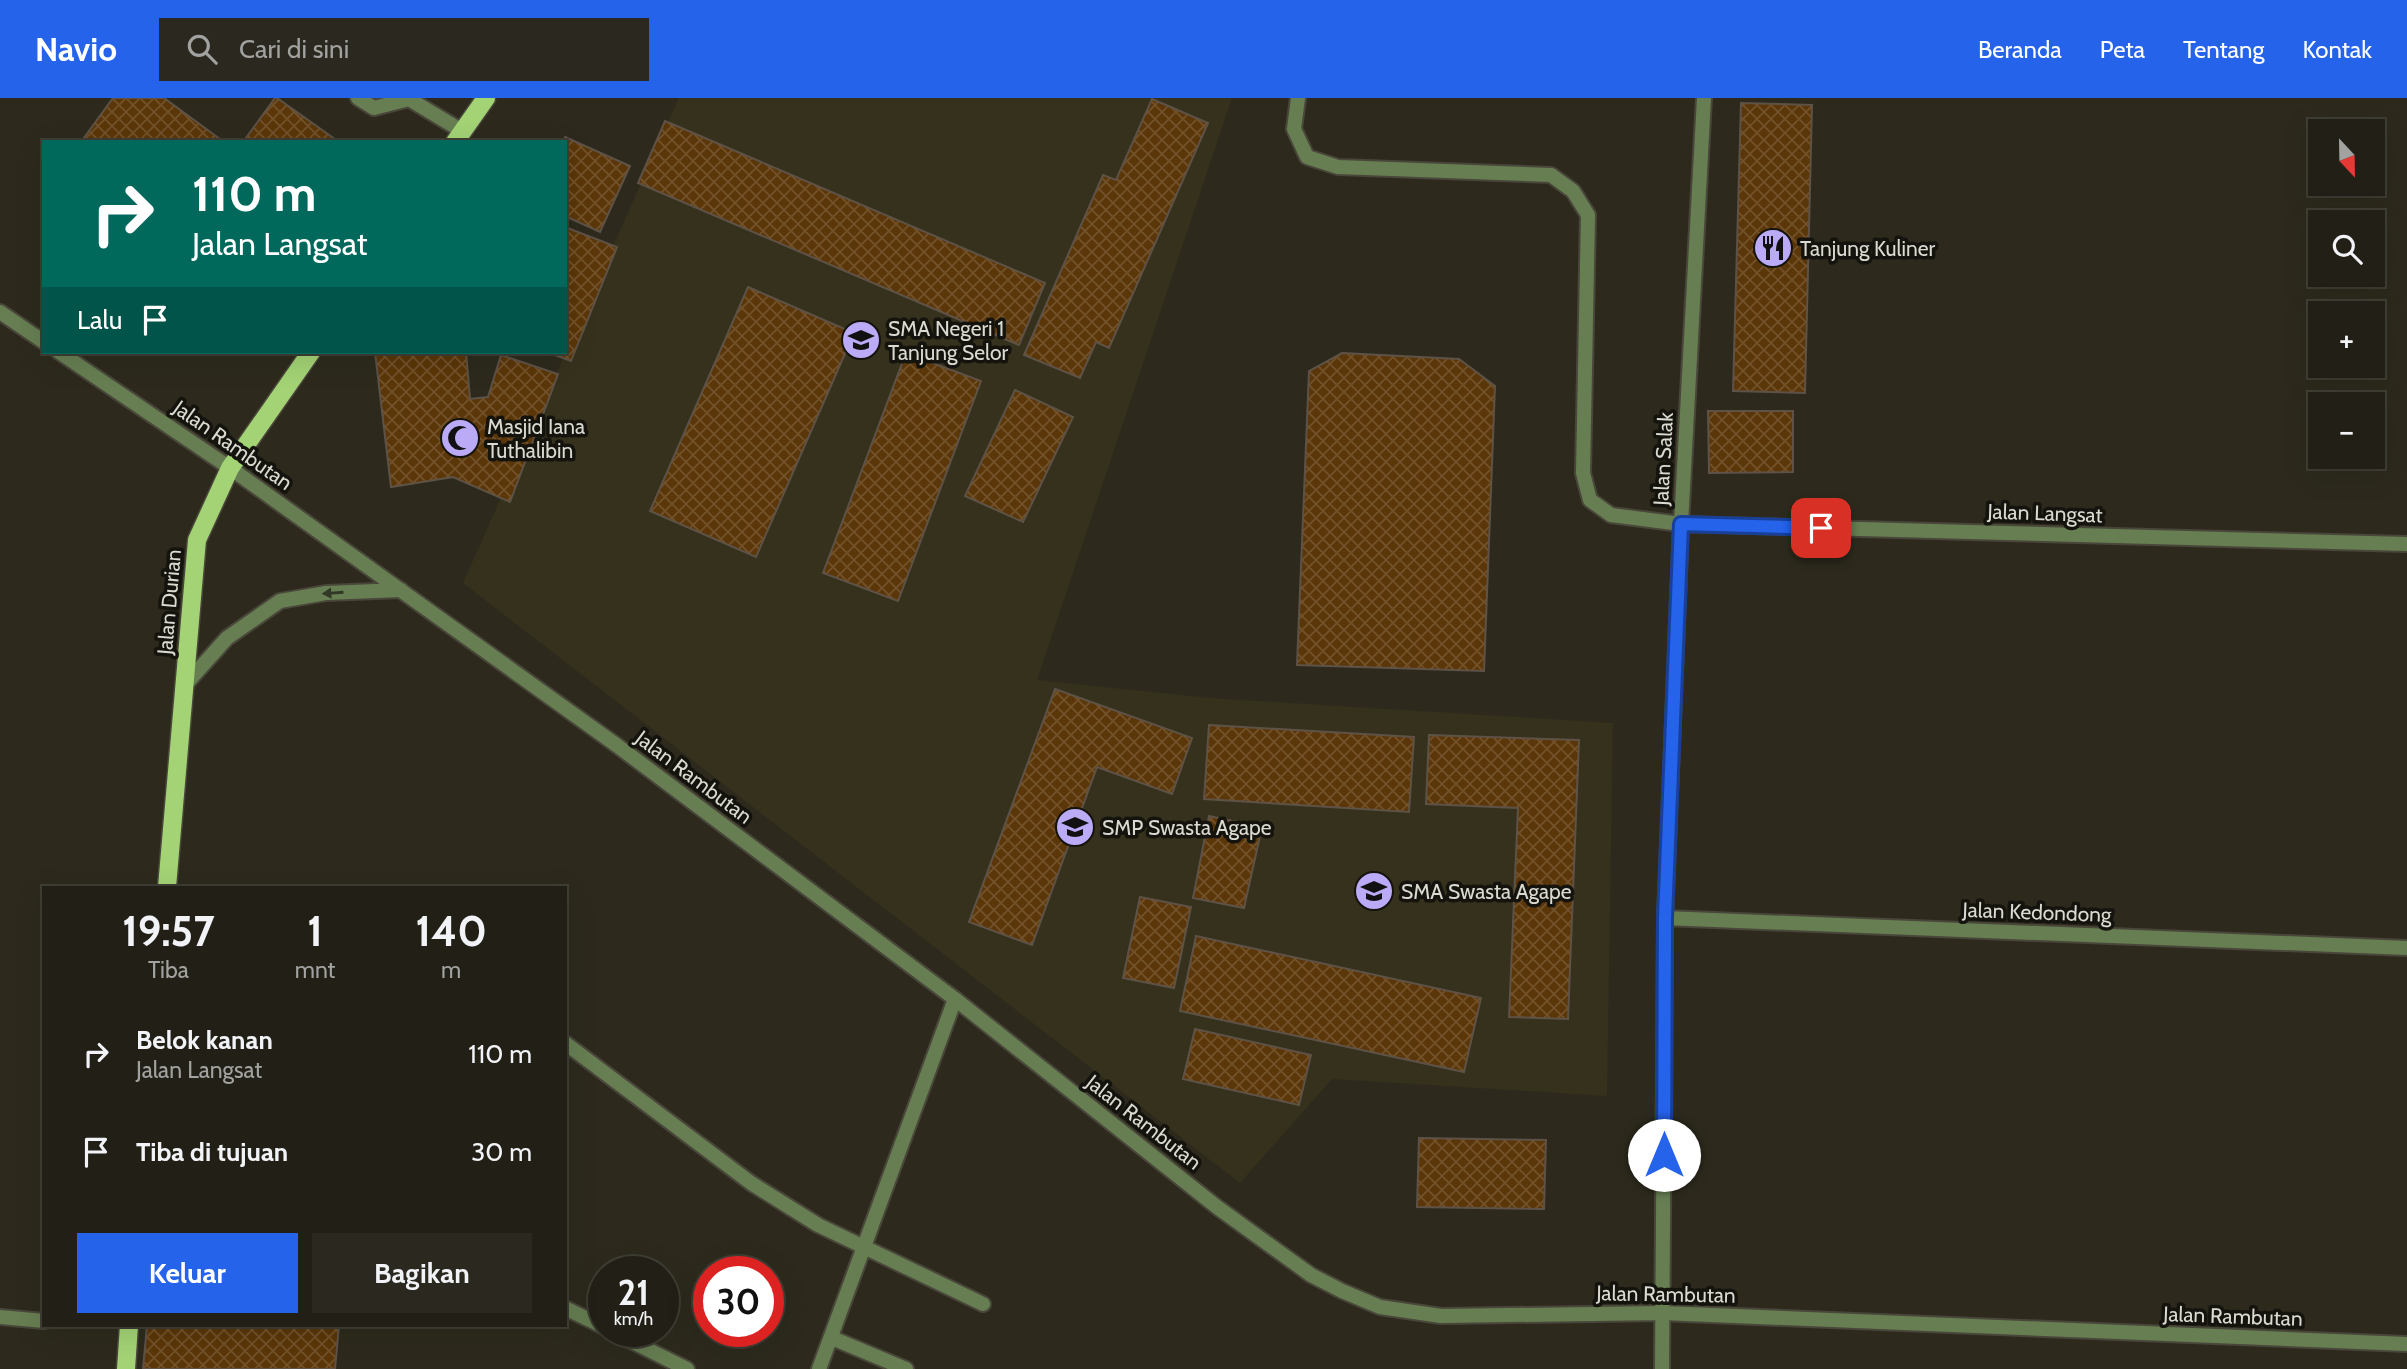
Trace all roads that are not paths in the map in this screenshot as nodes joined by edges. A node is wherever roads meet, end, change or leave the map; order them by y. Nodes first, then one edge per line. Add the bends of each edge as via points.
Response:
1 (358, 98) edge
2 (485, 98) edge
3 (1298, 98) edge
4 (1704, 98) edge
5 (409, 99) edge
6 (459, 137) edge
7 (0, 312) edge
8 (42, 341) edge
9 (62, 354) edge
10 (310, 354) edge
11 (230, 468) junction
12 (1681, 524) junction
13 (2407, 544) edge
14 (401, 590) junction
15 (184, 686) junction
16 (167, 886) edge
17 (1665, 918) junction
18 (2407, 948) edge
19 (955, 999) junction
20 (567, 1045) edge
21 (864, 1248) junction
22 (983, 1304) dead end
23 (567, 1309) edge
24 (1663, 1313) junction
25 (0, 1317) edge
26 (588, 1319) edge
27 (42, 1321) edge
28 (130, 1327) edge
29 (832, 1338) junction
30 (2407, 1344) edge
31 (643, 1347) edge
32 (126, 1369) edge
33 (687, 1369) edge
34 (819, 1369) edge
35 (906, 1369) edge
36 (1662, 1369) edge

1 - 5 street via 374,108
2 - 6 main road
3 - 12 street, Jalan Langsat via 1294,129 1307,157 1338,167 1551,176 1573,191 1588,215 1583,472 1590,500 1611,515
4 - 12 street, Jalan Salak
5 - 6 street
7 - 8 street
9 - 11 street, Jalan Rambutan
10 - 11 main road, Jalan Durian
11 - 14 street, Jalan Rambutan
11 - 15 main road, Jalan Durian via 197,540
12 - 13 street, Jalan Langsat
12 - 17 street, Jalan Salak
14 -> 15 street via 326,593 280,601 227,638
14 - 19 street, Jalan Rambutan
15 - 16 main road, Jalan Durian
17 - 18 street, Jalan Kedondong
17 - 24 street, Jalan Salak
19 - 21 street
19 - 24 street, Jalan Rambutan via 1217,1207 1311,1275 1342,1291 1380,1307 1441,1315
20 - 21 street via 751,1183
21 - 22 street
21 - 29 street
23 - 26 street
24 - 30 street, Jalan Rambutan
24 - 36 street, Jalan Salak
25 - 27 street
28 - 32 main road
29 - 34 street
29 - 35 street
31 - 33 street

